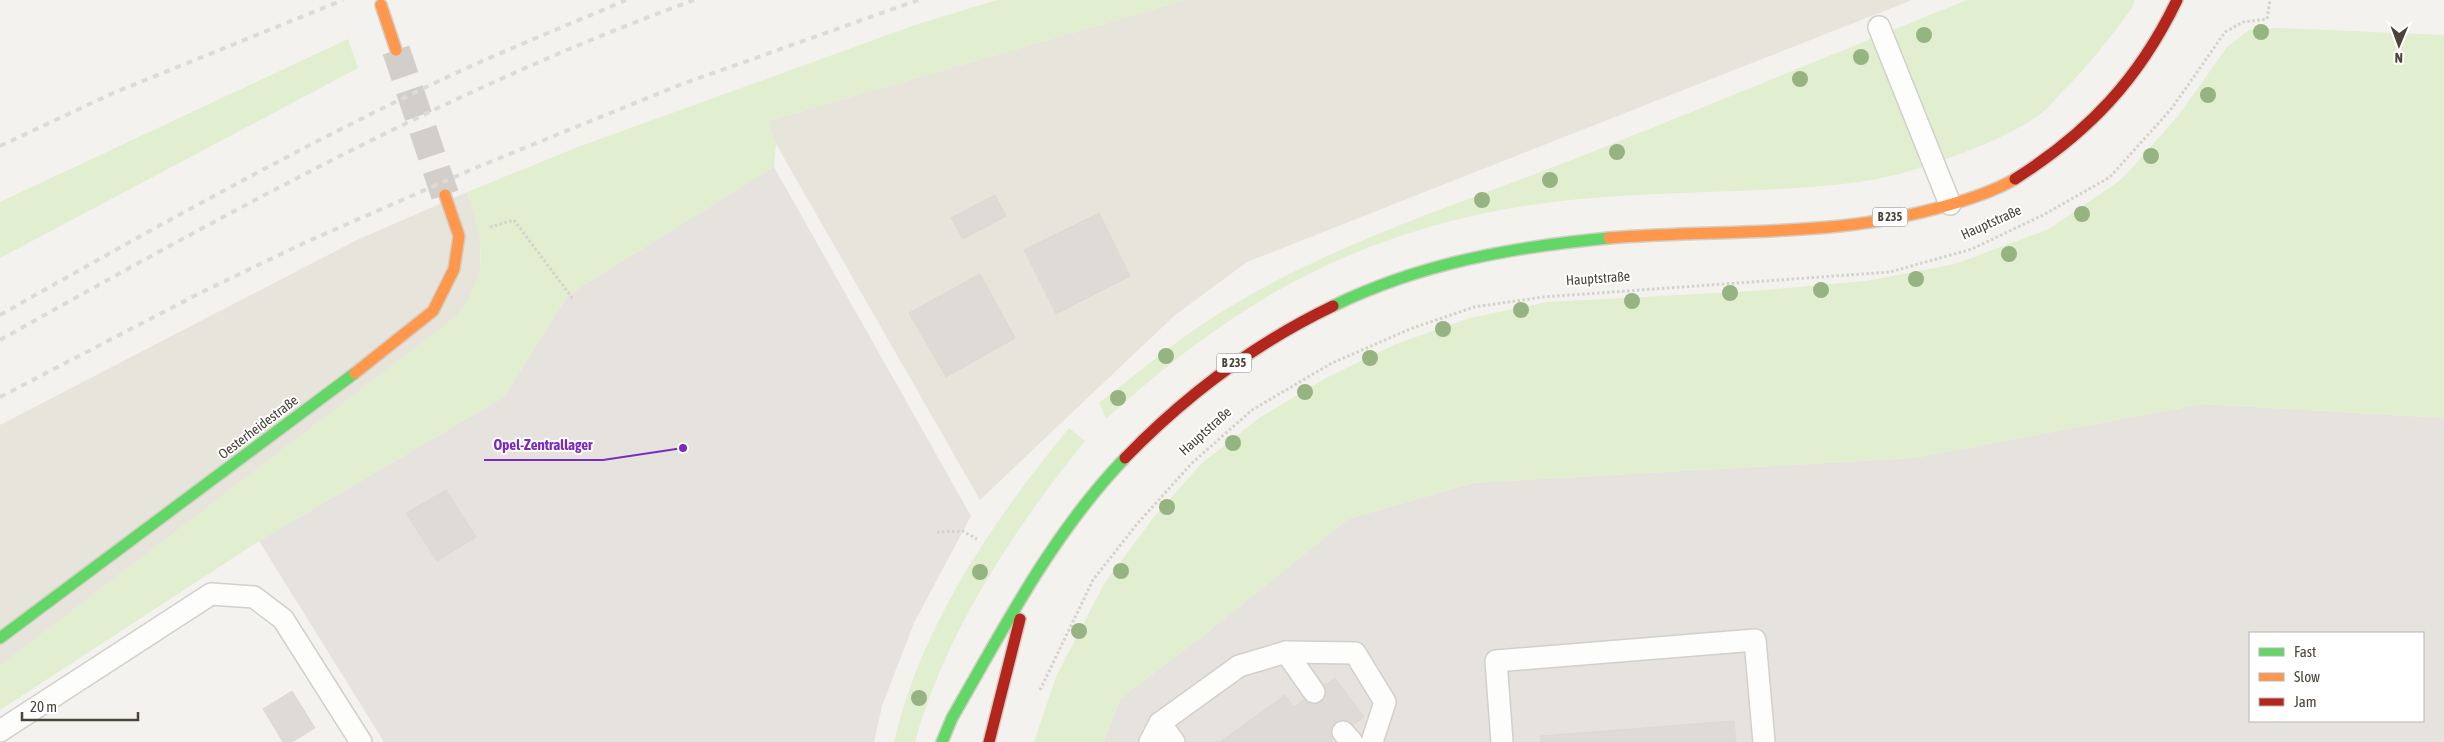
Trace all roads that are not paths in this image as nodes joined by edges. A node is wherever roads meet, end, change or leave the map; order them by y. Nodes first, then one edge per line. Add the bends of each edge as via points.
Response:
1 (2177, 0) edge
2 (381, 5) dead end
3 (1879, 27) dead end
4 (396, 50) tunnel mouth
5 (445, 195) tunnel mouth
6 (1950, 204) junction
7 (1029, 586) junction
8 (0, 638) edge
9 (1286, 652) junction
10 (1314, 692) dead end
11 (1160, 723) junction
12 (0, 731) edge
13 (361, 742) edge
14 (942, 742) edge
15 (989, 742) edge
16 (1150, 742) edge
17 (1174, 742) edge
18 (1372, 742) edge
19 (1502, 742) edge
20 (1764, 742) edge

1 - 6 main road, B 235 via 2165,29 2134,79 2080,135 2012,181
2 - 4 main road
3 - 6 lane
5 - 8 main road, Oesterheidestraße via 458,236 454,269 433,312
6 - 7 main road, B 235 via 1832,228 1654,234 1515,248 1422,270 1355,295 1300,322 1247,354 1198,388 1153,427 1075,517
7 - 14 main road, B 235 via 952,718
7 - 15 main road, B 235
9 - 10 lane
9 - 11 lane via 1239,666
9 - 18 lane via 1356,653 1385,702
11 - 16 lane
11 - 17 lane
12 - 13 lane via 211,594 254,597 284,619
19 - 20 lane via 1496,660 1756,640

